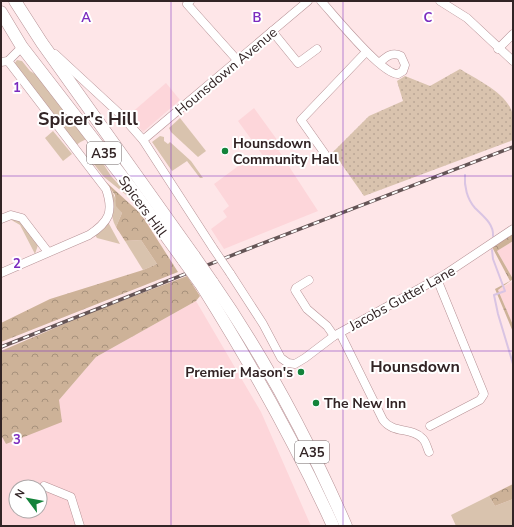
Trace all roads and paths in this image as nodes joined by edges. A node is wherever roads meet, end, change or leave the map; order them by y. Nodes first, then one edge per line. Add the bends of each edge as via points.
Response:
1 (190, 1) edge
2 (308, 1) edge
3 (321, 1) edge
4 (440, 1) edge
5 (18, 2) edge
6 (1, 12) edge
7 (272, 31) junction
8 (513, 34) edge
9 (42, 43) junction
10 (22, 48) junction
11 (317, 49) dead end
12 (498, 49) junction
13 (366, 52) junction
14 (238, 61) junction
15 (513, 61) edge
16 (4, 62) edge
17 (379, 63) dead end
18 (143, 140) junction
19 (325, 154) dead end
20 (1, 219) edge
21 (513, 229) edge
22 (48, 252) junction
23 (189, 259) junction
24 (1, 273) edge
25 (437, 279) junction
26 (309, 280) dead end
27 (207, 284) junction
28 (337, 334) junction
29 (291, 364) joint
30 (430, 426) dead end
31 (430, 452) dead end
32 (48, 488) edge
33 (80, 526) edge
34 (333, 526) edge
35 (346, 526) edge

1 - 14 street via 187,4
2 - 7 street, Hounsdown Avenue
3 - 13 street
4 - 12 street via 467,18
5 - 9 main road, Spicers Hill / A35
6 - 10 main road, Spicers Hill / A35
7 - 11 street via 298,63
7 - 14 street, Hounsdown Avenue
8 - 12 street
9 - 18 street, Spicers Hill via 97,92
9 - 23 main road, Spicers Hill / A35
10 - 16 street
10 - 23 main road, Spicers Hill / A35
12 - 15 street
13 - 17 street
13 - 19 street via 301,120
14 - 18 street, Hounsdown Avenue
16 - 22 street via 106,189 110,200 110,211 102,226 89,235
18 - 29 street, Spicers Hill, bridge via 266,329 281,358
20 - 22 street via 11,215 22,218
21 - 25 street, Jacobs Gutter Lane
22 - 24 street
23 - 27 main road, Spicers Hill / A35, bridge
25 - 28 street, Jacobs Gutter Lane
25 - 30 street via 484,394 480,400
26 - 28 street via 295,290 307,309
27 - 34 main road, Spicers Hill / A35 via 308,471
27 - 35 main road, Spicers Hill / A35 via 274,380 322,472
28 - 29 street, Jacobs Gutter Lane via 299,362
28 - 31 street via 385,424 419,436
32 - 33 street via 71,497

